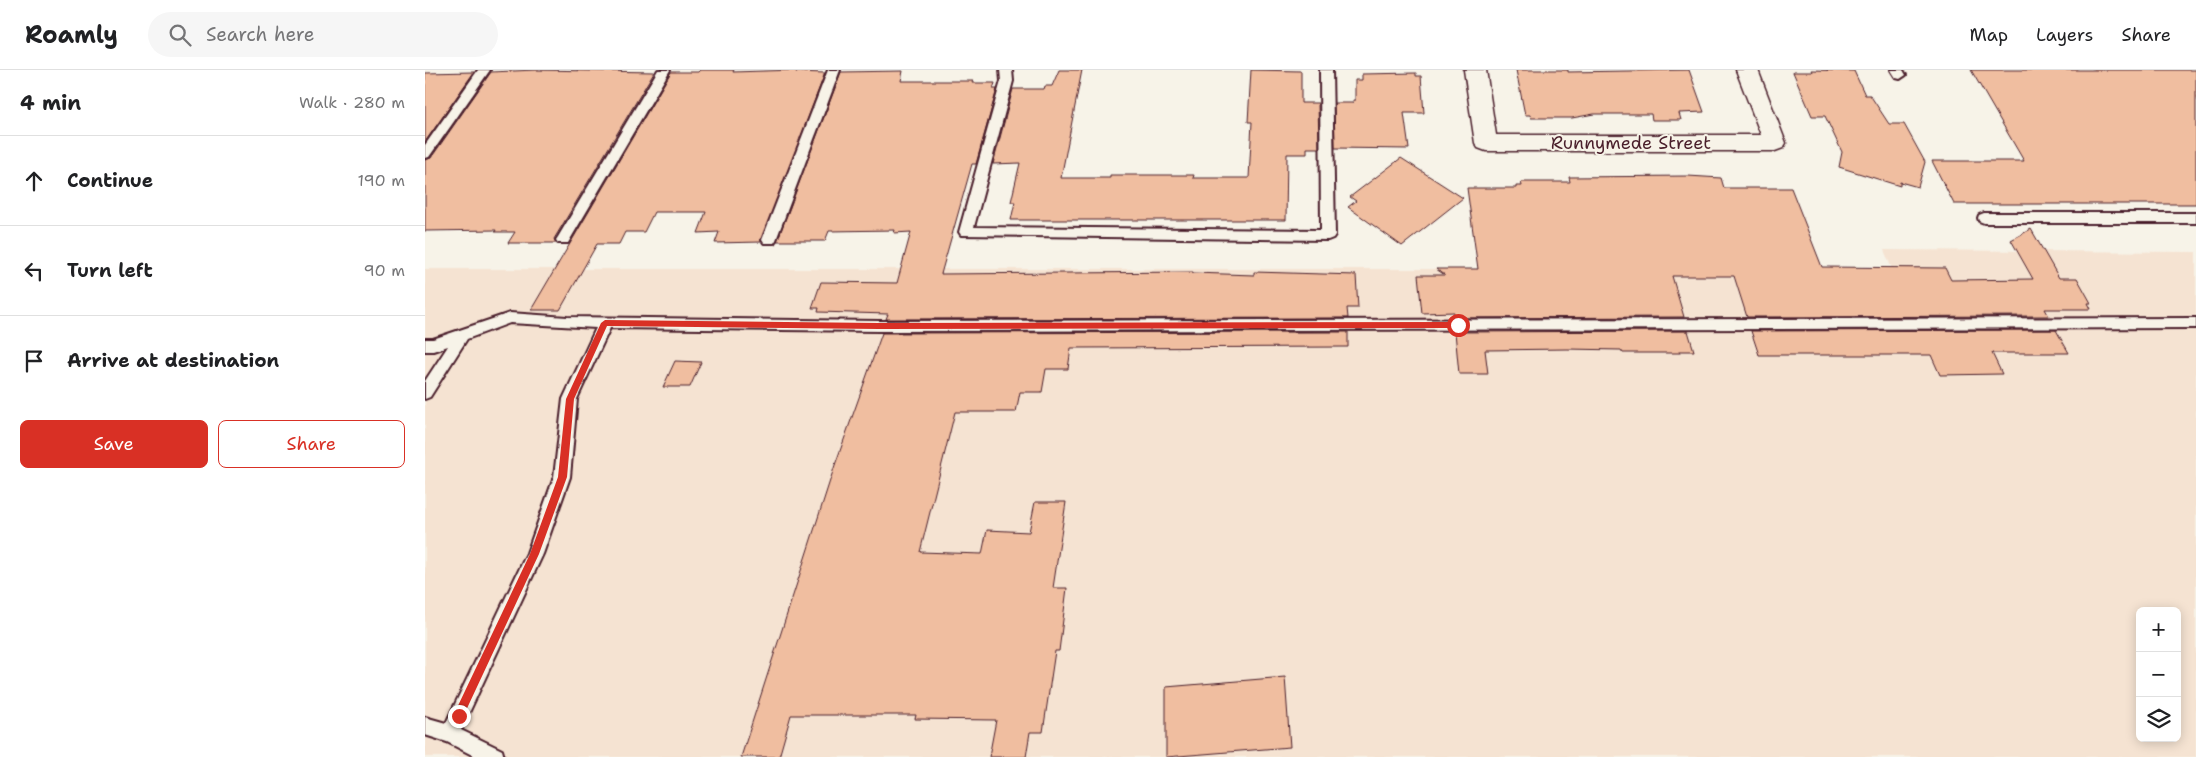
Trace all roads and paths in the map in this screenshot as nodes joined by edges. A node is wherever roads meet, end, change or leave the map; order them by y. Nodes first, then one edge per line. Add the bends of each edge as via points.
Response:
1 (484, 70) edge
2 (665, 70) edge
3 (834, 70) edge
4 (1006, 70) edge
5 (1326, 70) edge
6 (1475, 70) edge
7 (1747, 70) edge
8 (425, 154) edge
9 (1984, 218) dead end
10 (2196, 218) edge
11 (563, 240) dead end
12 (769, 240) dead end
13 (605, 323) junction
14 (2196, 323) edge
15 (462, 335) junction
16 (425, 345) edge
17 (430, 377) edge
18 (425, 393) edge
19 (425, 726) edge
20 (450, 734) junction
21 (495, 757) edge

1 - 8 lane
2 - 11 lane
3 - 12 lane
4 - 5 lane via 1007,81 966,232 1329,235
6 - 7 street, Runnymede Street via 1486,143 1775,143
9 - 10 lane
13 - 14 lane via 869,326
13 - 15 lane via 510,318
13 - 20 lane via 570,399 562,477 535,554
15 - 16 lane
15 - 17 lane
17 - 18 lane
19 - 20 lane
20 - 21 lane

